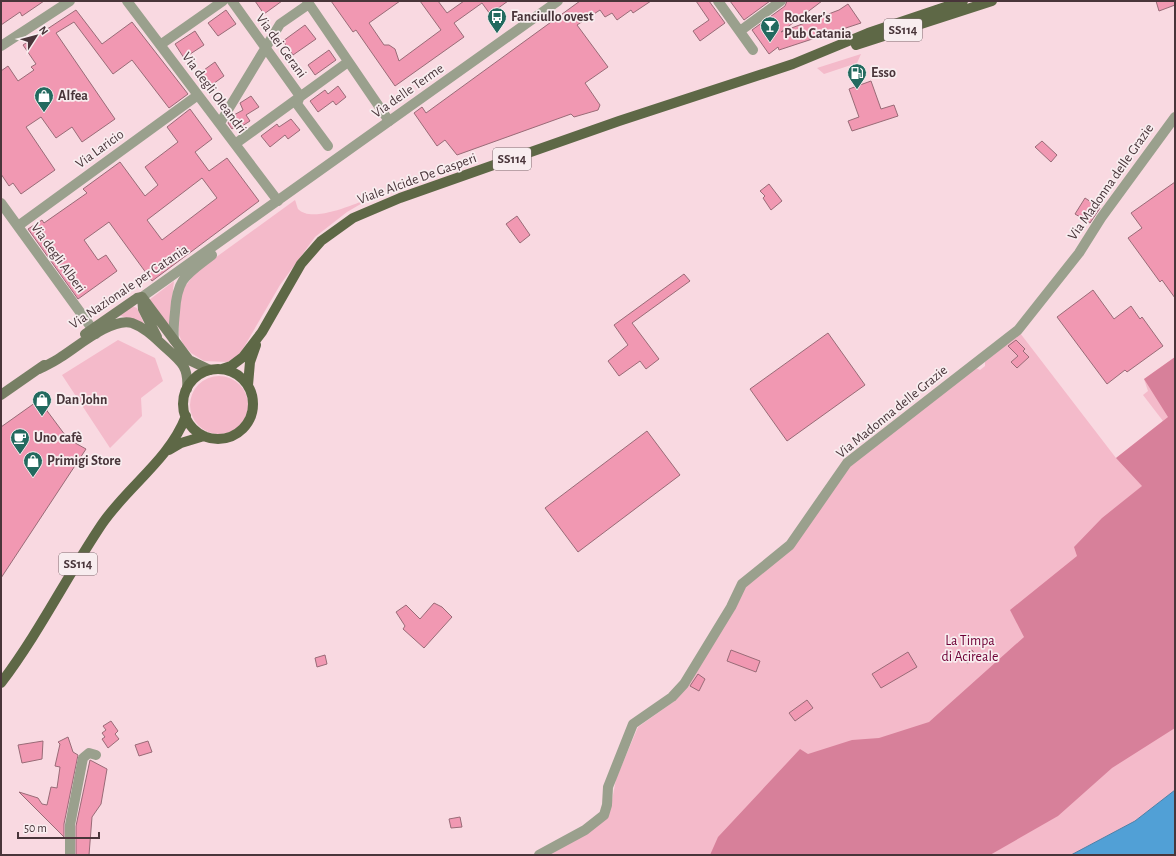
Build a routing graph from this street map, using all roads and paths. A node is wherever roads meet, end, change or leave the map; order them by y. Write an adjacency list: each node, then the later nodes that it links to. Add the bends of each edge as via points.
1 (70, 1): 13 (street)
2 (127, 1): 12 (street, Via degli Oleandri)
3 (223, 1): 12 (street)
4 (558, 1): 21 (street, Via delle Terme)
5 (718, 1): 11 (street)
6 (781, 1): 11 (street)
7 (964, 1): 16 (main road, Viale Alcide De Gasperi / SS114, via 868,33)
8 (992, 1): 16 (main road, Viale Alcide De Gasperi / SS114, via 876,39)
9 (237, 3): 14 (street, Via dei Gerani)
10 (308, 3): 14 (street, via 280,24); 17 (street)
11 (740, 31): 15 (street)
12 (160, 45): 18 (street, Via degli Oleandri)
13 (1, 46)
14 (266, 47): 19 (street, Via dei Gerani); 22 (street)
15 (753, 50)
16 (813, 56): 30 (main road, Viale Alcide De Gasperi / SS114, via 400,198 353,218 321,241 301,264)
17 (348, 62): 19 (street); 21 (street)
18 (198, 94): 22 (street, Via degli Oleandri); 27 (street, Via Laricio)
19 (300, 96): 23 (street); 24 (street, Via dei Gerani, via 298,104)
20 (1175, 117): 44 (street, Via Madonna delle Grazie, via 1101,218 1079,253 1018,330 847,463 790,545 742,584 731,607 684,684 672,697 633,724 608,787 604,815 585,830)
21 (389, 121): 26 (street, Via delle Terme)
22 (220, 123): 23 (street, Via degli Oleandri)
23 (235, 144): 26 (street, Via degli Oleandri)
24 (328, 146)
25 (1, 203): 27 (street, Via degli Alberi)
26 (276, 203): 28 (street, Via Nazionale per Catania); 31 (street, via 260,220 198,265 181,281 176,296)
27 (18, 226): 29 (street, Via degli Alberi)
28 (142, 297): 29 (main road, Via Nazionale per Catania, via 136,298); 31 (main road); 32 (main road, via 143,309)
29 (94, 331): 32 (main road, via 131,323 144,329); 37 (main road, Via Nazionale per Catania)
30 (262, 332): 33 (main road, via 243,357); 35 (main road, via 250,362)
31 (174, 340): 34 (main road, via 189,360)
32 (160, 342): 36 (main road, via 178,357 185,368 188,378)
33 (222, 369): 34 (main road); 35 (main road, via 241,377)
34 (210, 370): 36 (main road, via 192,380)
35 (248, 385): 39 (main road, via 254,404 248,423 233,436 219,439)
36 (186, 390): 38 (main road, via 183,403)
37 (1, 396)
38 (186, 416): 39 (main road, via 190,424); 40 (main road)
39 (204, 436): 40 (main road, via 181,443)
40 (166, 452): 41 (main road, SS114, via 132,487 103,523)
41 (1, 683)
42 (96, 755): 43 (street, via 89,753 83,758 70,825)
43 (70, 855)
44 (539, 855)

